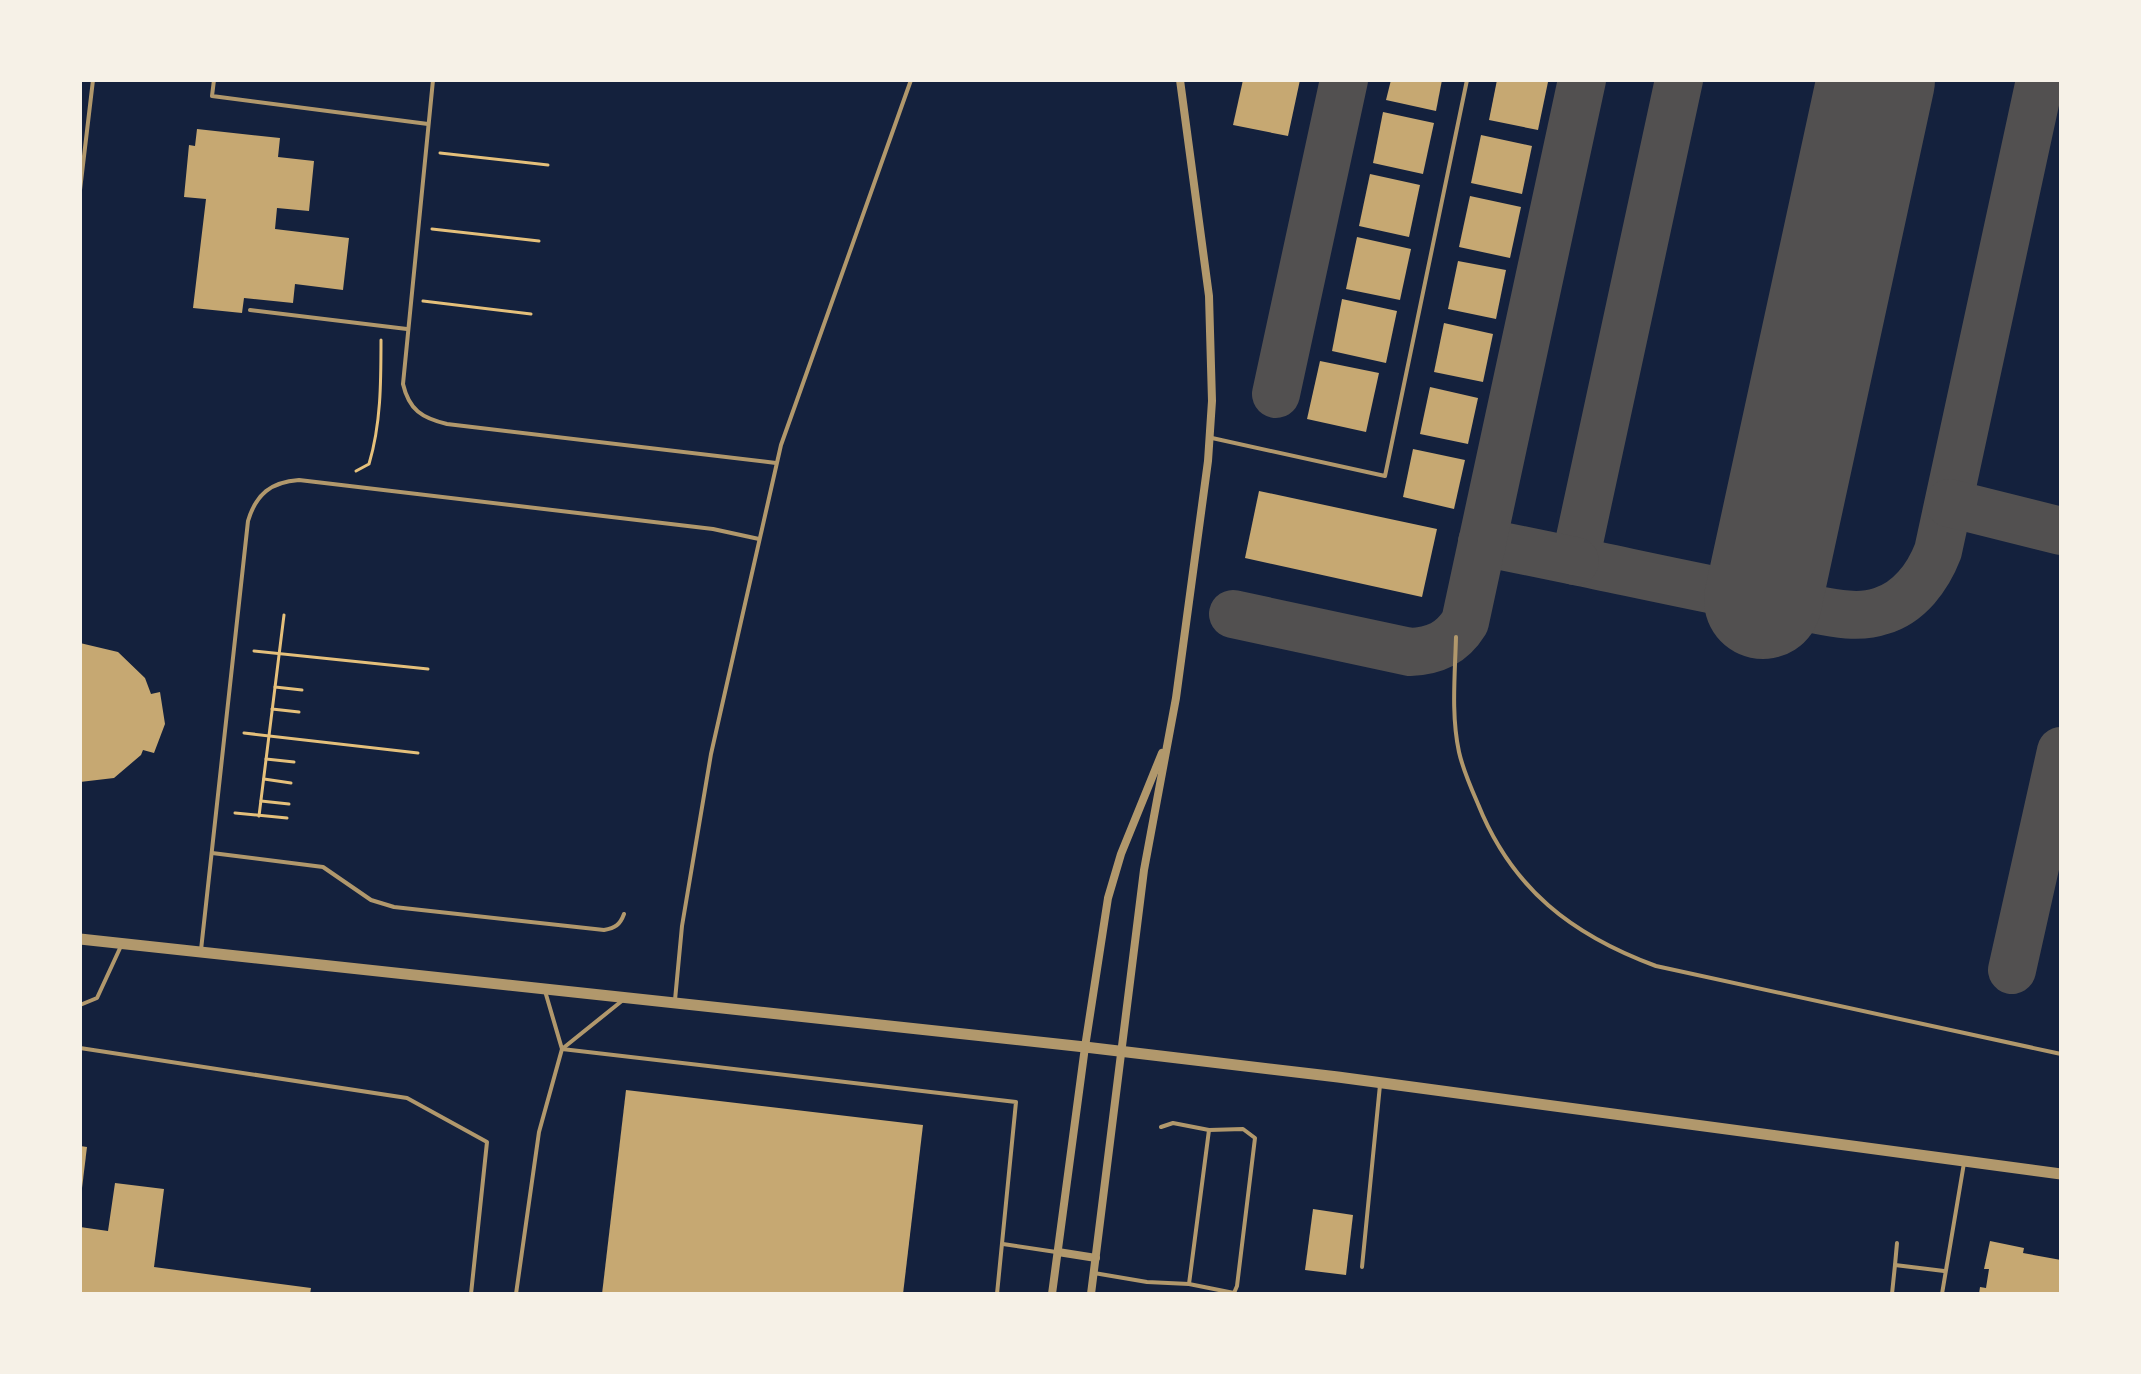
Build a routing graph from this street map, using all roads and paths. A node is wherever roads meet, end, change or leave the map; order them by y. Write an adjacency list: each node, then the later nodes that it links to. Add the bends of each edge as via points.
1 (93, 80): 10 (lane)
2 (214, 80): 7 (lane, via 212,96)
3 (433, 80): 7 (lane)
4 (911, 80): 19 (lane)
5 (1180, 80): 18 (street, via 1209,296)
6 (1467, 80): 18 (lane, via 1385,476)
7 (428, 124): 16 (lane)
8 (440, 153): 9 (path)
9 (548, 165)
10 (80, 190)
11 (432, 229): 12 (path)
12 (539, 241)
13 (423, 301): 15 (path)
14 (250, 310): 16 (lane)
15 (531, 314)
16 (407, 329): 19 (lane, via 406,398 427,419)
17 (381, 340): 20 (path, via 373,451 369,464)
18 (1209, 438): 33 (street)
19 (777, 463): 21 (lane)
20 (356, 471)
21 (759, 539): 44 (lane, via 713,529 299,480 266,489 248,521); 51 (lane, via 711,754)
22 (284, 615): 25 (path)
23 (1456, 637): 57 (lane, via 1459,752 1489,832 1516,875 1590,938 1656,966)
24 (254, 651): 25 (path)
25 (279, 653): 26 (path); 27 (path)
26 (428, 669)
27 (275, 687): 28 (path); 29 (path)
28 (302, 690)
29 (272, 709): 30 (path); 32 (path)
30 (299, 712)
31 (244, 733): 32 (path)
32 (269, 735): 34 (path); 35 (path)
33 (1169, 737): 53 (street, via 1114,877); 56 (street, via 1144,870)
34 (418, 753)
35 (266, 759): 36 (path); 37 (path)
36 (294, 762)
37 (264, 779): 38 (path); 39 (path)
38 (291, 783)
39 (261, 801): 40 (path); 42 (path)
40 (289, 804)
41 (235, 813): 42 (path)
42 (259, 816): 43 (path)
43 (287, 818)
44 (212, 853): 45 (lane, via 323,867 371,900 394,907 604,930 621,923); 48 (lane)
45 (624, 914)
46 (80, 939): 47 (street)
47 (122, 944): 48 (street); 52 (lane, via 97,998)
48 (201, 953): 49 (street)
49 (544, 988): 50 (street); 55 (lane)
50 (627, 997): 51 (street); 55 (lane)
51 (675, 1002): 53 (street)
52 (80, 1005)
53 (1085, 1047): 56 (street); 65 (street)
54 (80, 1048): 72 (lane, via 407,1098 487,1142)
55 (562, 1049): 64 (lane, via 1016,1102); 73 (lane, via 539,1132)
56 (1122, 1052): 58 (street); 66 (street)
57 (2061, 1054)
58 (1381, 1083): 61 (street); 68 (lane)
59 (1161, 1127): 60 (lane, via 1173,1123)
60 (1209, 1130): 71 (lane); 71 (lane, via 1243,1129 1255,1138 1237,1286 1234,1293)
61 (1964, 1161): 62 (street); 69 (lane)
62 (2061, 1174)
63 (1897, 1243): 67 (lane)
64 (1003, 1244): 65 (lane); 74 (lane)
65 (1058, 1252): 66 (street); 75 (street)
66 (1096, 1258): 70 (street)
67 (1895, 1265): 69 (lane); 77 (lane)
68 (1362, 1267)
69 (1944, 1271): 78 (lane)
70 (1094, 1273): 71 (lane); 76 (street)
71 (1189, 1284)
72 (471, 1294)
73 (516, 1294)
74 (997, 1294)
75 (1052, 1294)
76 (1091, 1294)
77 (1892, 1294)
78 (1942, 1294)

